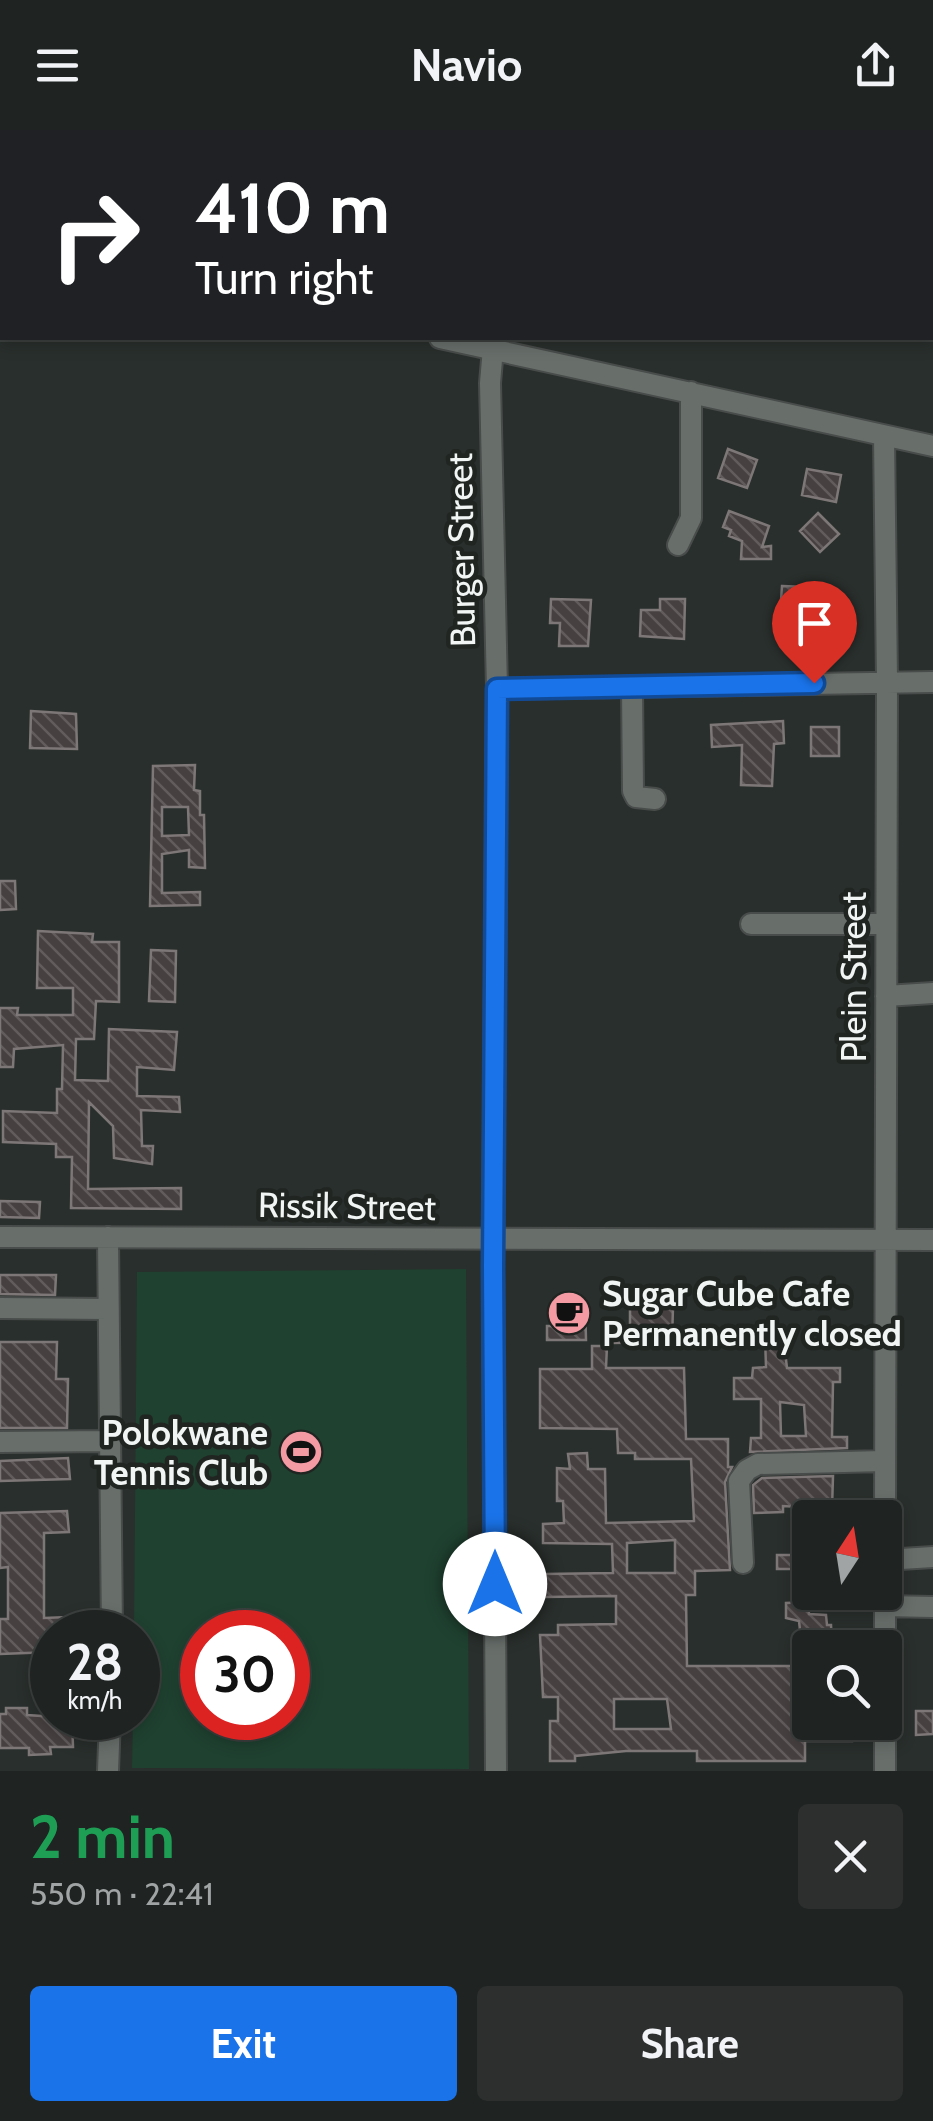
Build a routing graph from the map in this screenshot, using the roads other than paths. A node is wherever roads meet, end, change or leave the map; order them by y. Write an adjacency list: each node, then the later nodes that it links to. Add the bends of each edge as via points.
1 (451, 340): 2 (street)
2 (494, 348): 3 (street); 10 (street, Burger Street)
3 (690, 392): 4 (street); 6 (street, via 691,518)
4 (884, 436): 5 (street); 8 (street, Plein Street)
5 (933, 446)
6 (678, 546)
7 (932, 677): 8 (street)
8 (887, 682): 9 (street); 13 (street, Plein Street)
9 (632, 686): 10 (street); 11 (street, via 633,791)
10 (497, 689): 18 (street, Burger Street)
11 (654, 799)
12 (752, 924): 13 (street)
13 (886, 924): 15 (street, Plein Street)
14 (933, 993): 15 (street)
15 (886, 996): 19 (street, Plein Street)
16 (108, 1236): 17 (street, Rissik Street); 18 (street, Rissik Street); 22 (street)
17 (0, 1237)
18 (494, 1240): 19 (street, Rissik Street); 36 (street, Burger Street)
19 (885, 1240): 20 (street, Rissik Street); 25 (street, Plein Street)
20 (933, 1240)
21 (0, 1308): 22 (street)
22 (108, 1309): 23 (street)
23 (108, 1440): 24 (street); 32 (street)
24 (0, 1442)
25 (884, 1460): 26 (street, Plein Street); 29 (street, via 758,1464 746,1470 740,1481)
26 (884, 1500)
27 (933, 1557): 28 (street)
28 (902, 1559)
29 (743, 1563)
30 (902, 1602): 31 (street)
31 (933, 1607)
32 (112, 1610)
33 (109, 1740): 35 (street)
34 (885, 1740): 37 (street)
35 (108, 1771)
36 (496, 1771)
37 (885, 1771)

